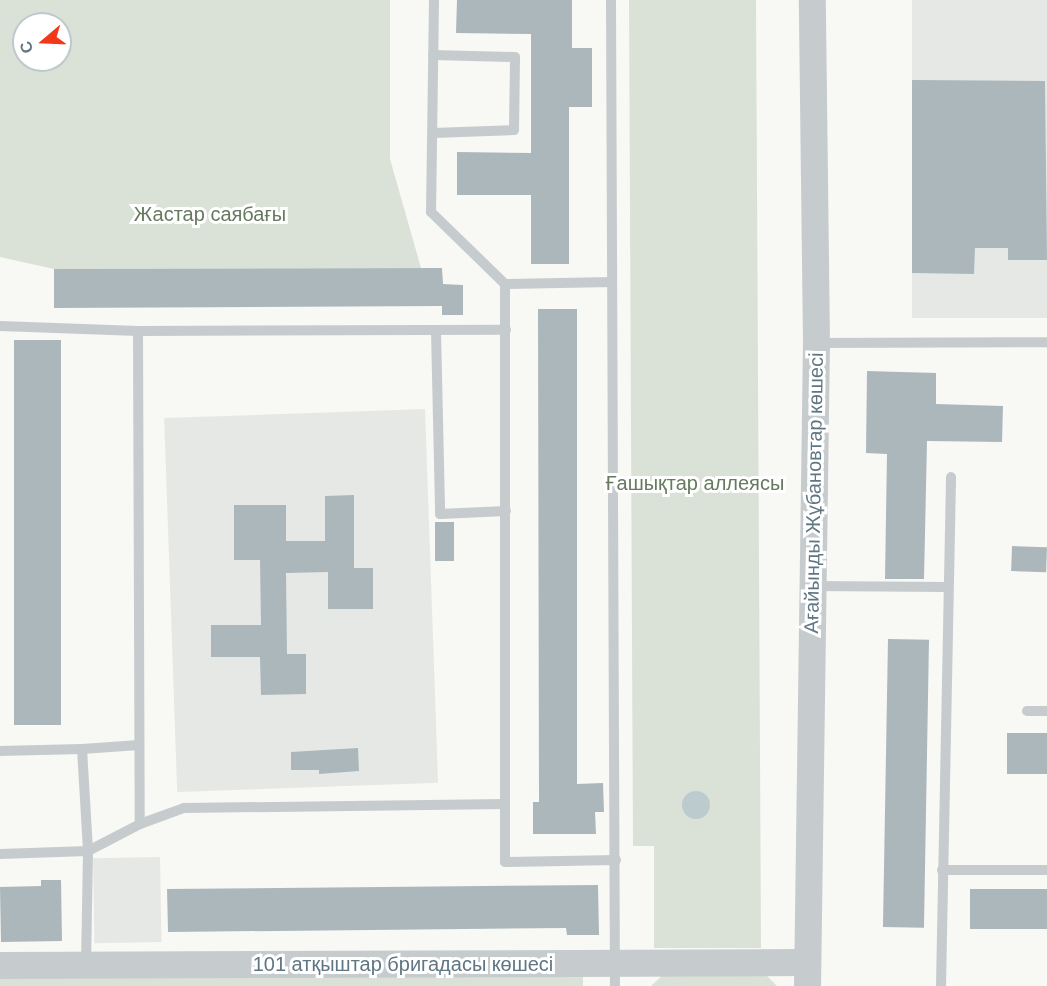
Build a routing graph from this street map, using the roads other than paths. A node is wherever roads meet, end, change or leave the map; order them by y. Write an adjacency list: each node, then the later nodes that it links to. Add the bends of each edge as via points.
1 (434, 0): 4 (lane)
2 (611, 0): 6 (lane)
3 (812, 0): 13 (street, Ағайынды Жұбановтар көшесі)
4 (434, 55): 5 (lane); 5 (lane, via 515,57 514,130)
5 (433, 133): 7 (lane, via 431,212)
6 (612, 282): 7 (lane); 27 (lane)
7 (505, 284): 9 (lane)
8 (0, 326): 10 (lane)
9 (506, 330): 11 (lane); 15 (lane)
10 (138, 331): 11 (lane); 20 (lane)
11 (436, 331): 15 (lane, via 440,514)
12 (1047, 342): 13 (lane)
13 (816, 343): 16 (street, Ағайынды Жұбановтар көшесі)
14 (951, 477): 17 (lane)
15 (506, 511): 23 (lane)
16 (812, 586): 17 (lane); 32 (street, Ағайынды Жұбановтар көшесі)
17 (947, 587): 28 (lane)
18 (1027, 711): 19 (lane)
19 (1047, 711)
20 (140, 745): 21 (lane); 24 (lane)
21 (82, 749): 22 (lane); 25 (lane)
22 (0, 751)
23 (505, 804): 24 (lane, via 184,808); 27 (lane, via 505,862)
24 (140, 824): 25 (lane)
25 (88, 851): 26 (lane); 31 (lane)
26 (0, 854)
27 (616, 860): 33 (lane)
28 (942, 870): 29 (lane); 34 (lane)
29 (1047, 870)
30 (0, 965): 31 (street, 101 атқыштар бригадасы көшесі)
31 (86, 965): 33 (street, 101 атқыштар бригадасы көшесі)
32 (807, 974): 33 (street, 101 атқыштар бригадасы көшесі)
33 (615, 975)
34 (941, 986)

